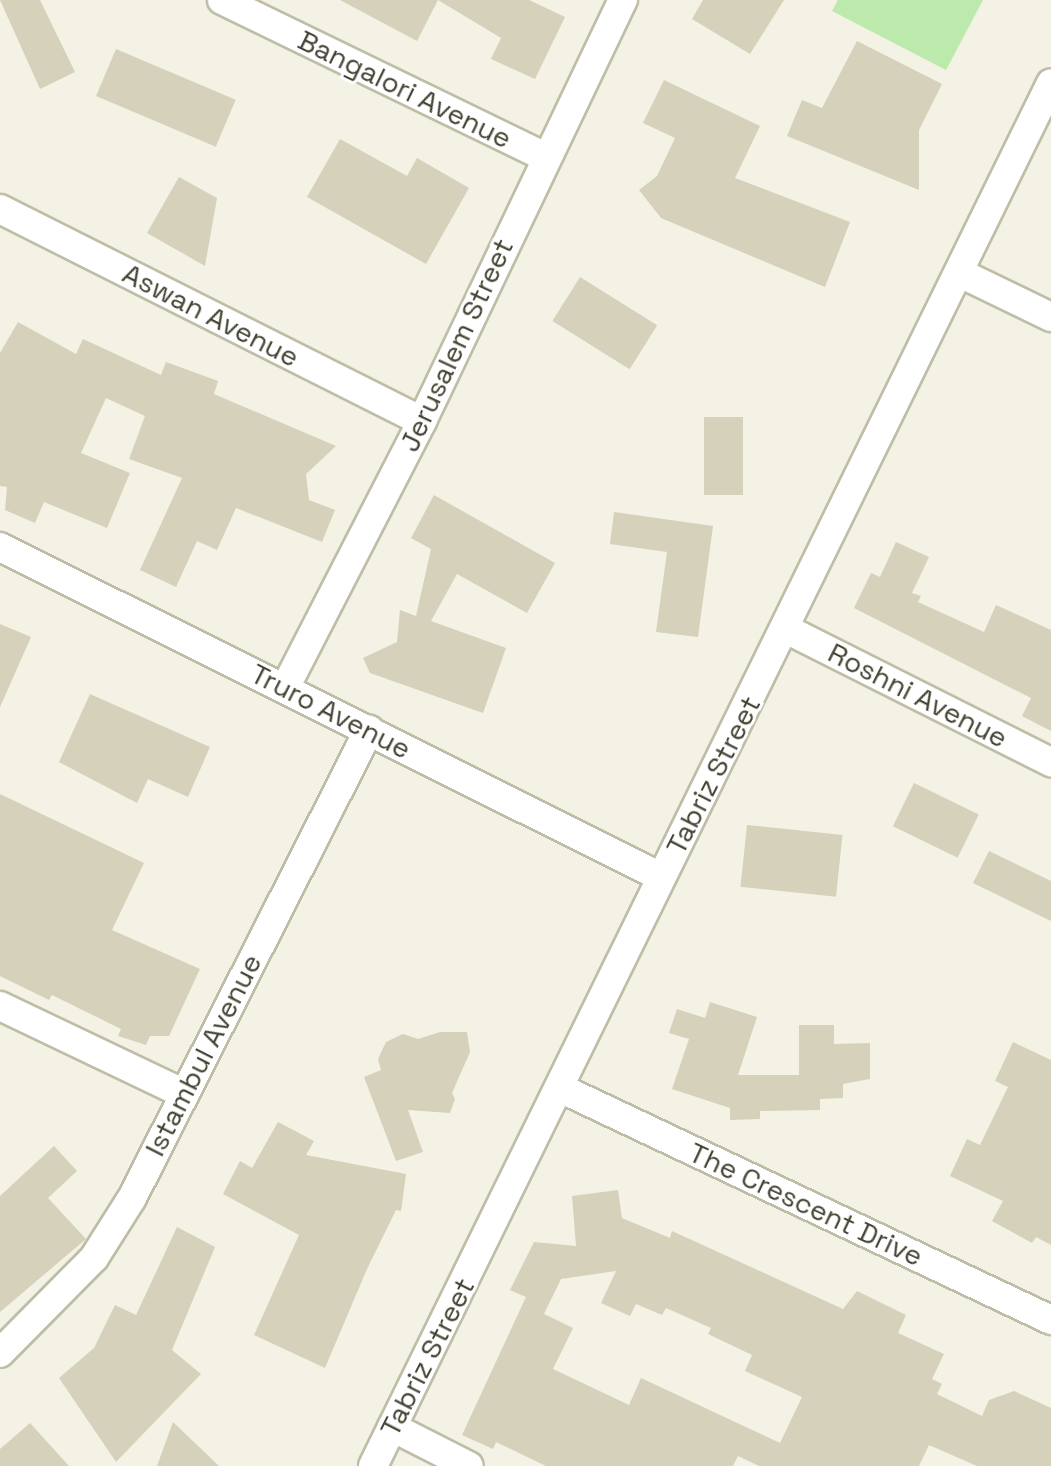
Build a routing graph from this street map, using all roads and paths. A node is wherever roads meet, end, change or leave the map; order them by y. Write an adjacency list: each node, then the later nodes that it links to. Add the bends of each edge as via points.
1 (222, 0): 4 (street, Bangalori Avenue)
2 (623, 0): 4 (street, Jerusalem Street)
3 (1051, 83): 6 (street, Tabriz Street)
4 (546, 157): 8 (street, Jerusalem Street)
5 (0, 209): 8 (street, Aswan Avenue)
6 (960, 273): 7 (street); 10 (street, Tabriz Street)
7 (1051, 317)
8 (422, 421): 11 (street, Jerusalem Street)
9 (0, 547): 11 (street, Truro Avenue)
10 (786, 629): 13 (street, Roshni Avenue); 14 (street, Tabriz Street)
11 (285, 688): 12 (street, Truro Avenue)
12 (369, 730): 14 (street, Truro Avenue); 17 (street, Istambul Avenue)
13 (1051, 762)
14 (661, 877): 16 (street, Tabriz Street)
15 (0, 1006): 17 (street)
16 (562, 1089): 18 (street, The Crescent Drive); 20 (street, Tabriz Street)
17 (182, 1093): 19 (street, Istambul Avenue, via 132,1198 94,1258)
18 (1051, 1320)
19 (0, 1353)
20 (392, 1427): 21 (street, Tabriz Street); 22 (street)
21 (373, 1466)
22 (469, 1466)

